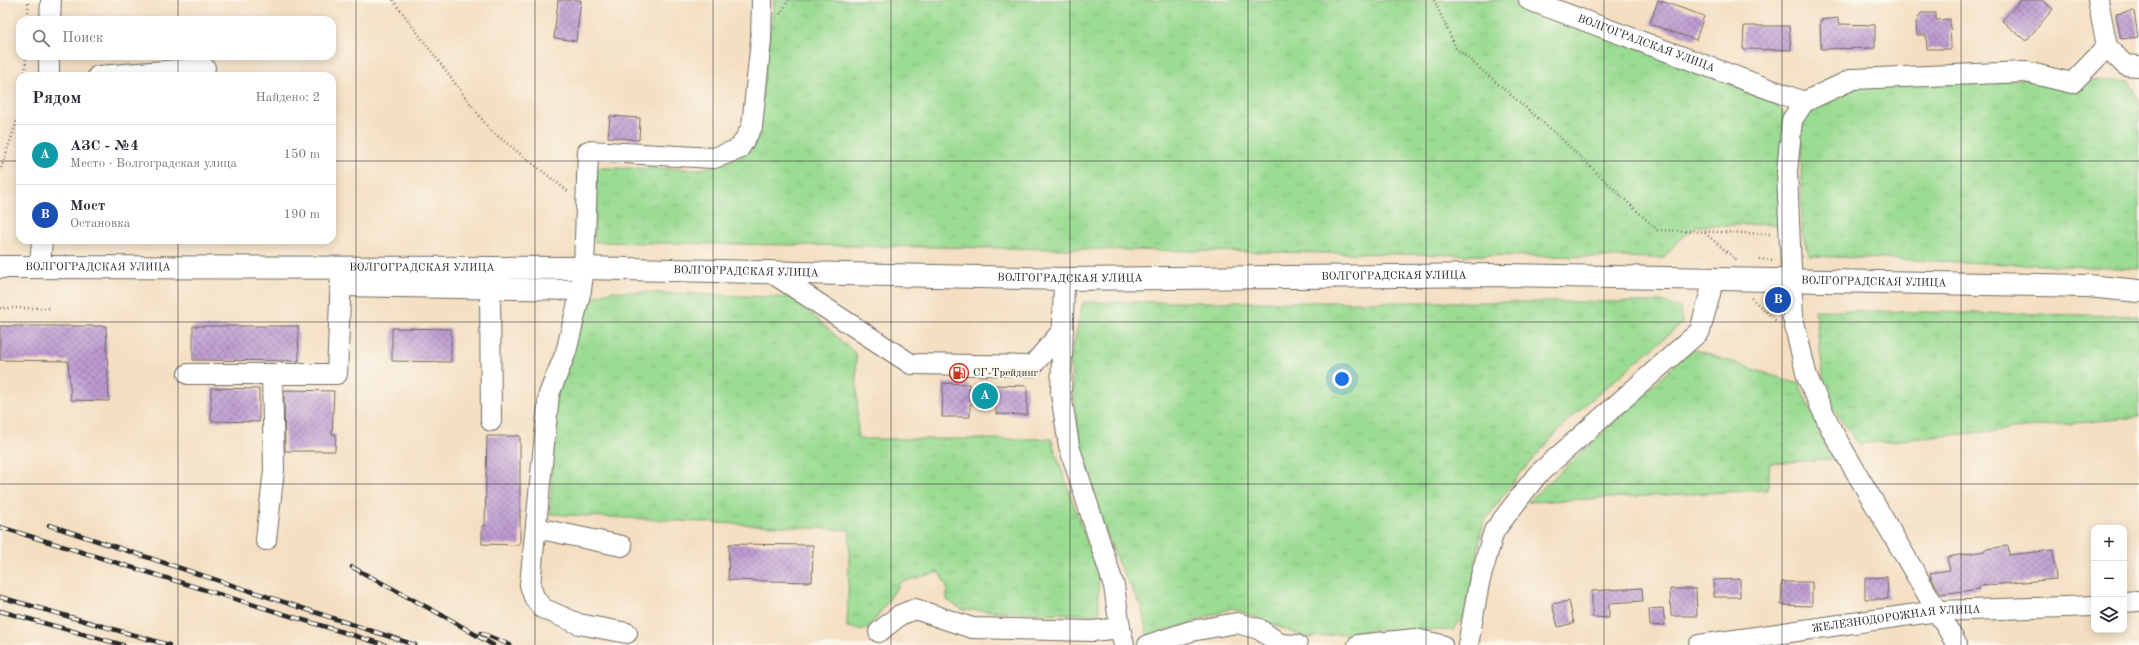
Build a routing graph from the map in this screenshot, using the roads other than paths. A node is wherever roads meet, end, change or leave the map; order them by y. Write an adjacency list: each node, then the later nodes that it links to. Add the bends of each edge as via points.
1 (51, 0): 5 (street)
2 (762, 0): 16 (street, via 761,40 752,127 739,149 714,158 588,151)
3 (1530, 0): 12 (street, ВОЛГОГРАДСКАЯ УЛИЦА)
4 (2098, 0): 6 (street)
5 (50, 16)
6 (2107, 47): 8 (street, via 2125,65); 12 (street, via 2072,83 2026,72 1852,80)
7 (49, 60): 10 (street)
8 (2139, 66)
9 (205, 68): 11 (street)
10 (48, 72)
11 (152, 72)
12 (1804, 102): 17 (street, via 1792,120 1787,172)
13 (42, 244): 15 (street)
14 (0, 267): 15 (main road, ВОЛГОГРАДСКАЯ УЛИЦА)
15 (40, 267): 19 (main road, ВОЛГОГРАДСКАЯ УЛИЦА)
16 (584, 268): 18 (main road, ВОЛГОГРАДСКАЯ УЛИЦА); 19 (main road, ВОЛГОГРАДСКАЯ УЛИЦА); 23 (street)
17 (1791, 270): 21 (main road, ВОЛГОГРАДСКАЯ УЛИЦА, via 1752,280); 24 (main road, ВОЛГОГРАДСКАЯ УЛИЦА); 35 (street, via 1793,318 1807,377 1832,431)
18 (769, 271): 20 (main road, ВОЛГОГРАДСКАЯ УЛИЦА); 25 (street, via 911,364 1032,366)
19 (341, 277): 22 (street); 27 (street, via 337,374)
20 (1064, 279): 21 (main road, ВОЛГОГРАДСКАЯ УЛИЦА, via 1505,274); 25 (street)
21 (1714, 279): 43 (street, via 1700,331 1537,474 1494,531 1479,584)
22 (490, 289): 23 (street); 28 (street)
23 (581, 290): 29 (street, via 566,352 549,394)
24 (2139, 291)
25 (1063, 330): 38 (street, via 1061,394 1068,446 1114,586)
26 (188, 374): 27 (street)
27 (272, 374): 30 (street, via 274,470)
28 (491, 421)
29 (536, 528): 31 (street); 37 (street, via 530,585 542,608 579,624)
30 (266, 540)
31 (622, 546)
32 (2139, 601): 33 (street)
33 (2127, 602)
34 (2091, 606): 35 (street, ЖЕЛЕЗНОДОРОЖНАЯ УЛИЦА)
35 (1938, 611): 44 (street, ЖЕЛЕЗНОДОРОЖНАЯ УЛИЦА); 45 (street)
36 (879, 632): 38 (street, via 900,614 915,609 972,628 1093,631)
37 (627, 633)
38 (1122, 636)
39 (1148, 645): 40 (street, via 1191,631 1237,623 1259,629 1280,644)
40 (1297, 645)
41 (1358, 645): 42 (street, via 1414,638)
42 (1442, 645)
43 (1468, 645)
44 (1699, 645)
45 (1957, 645)

